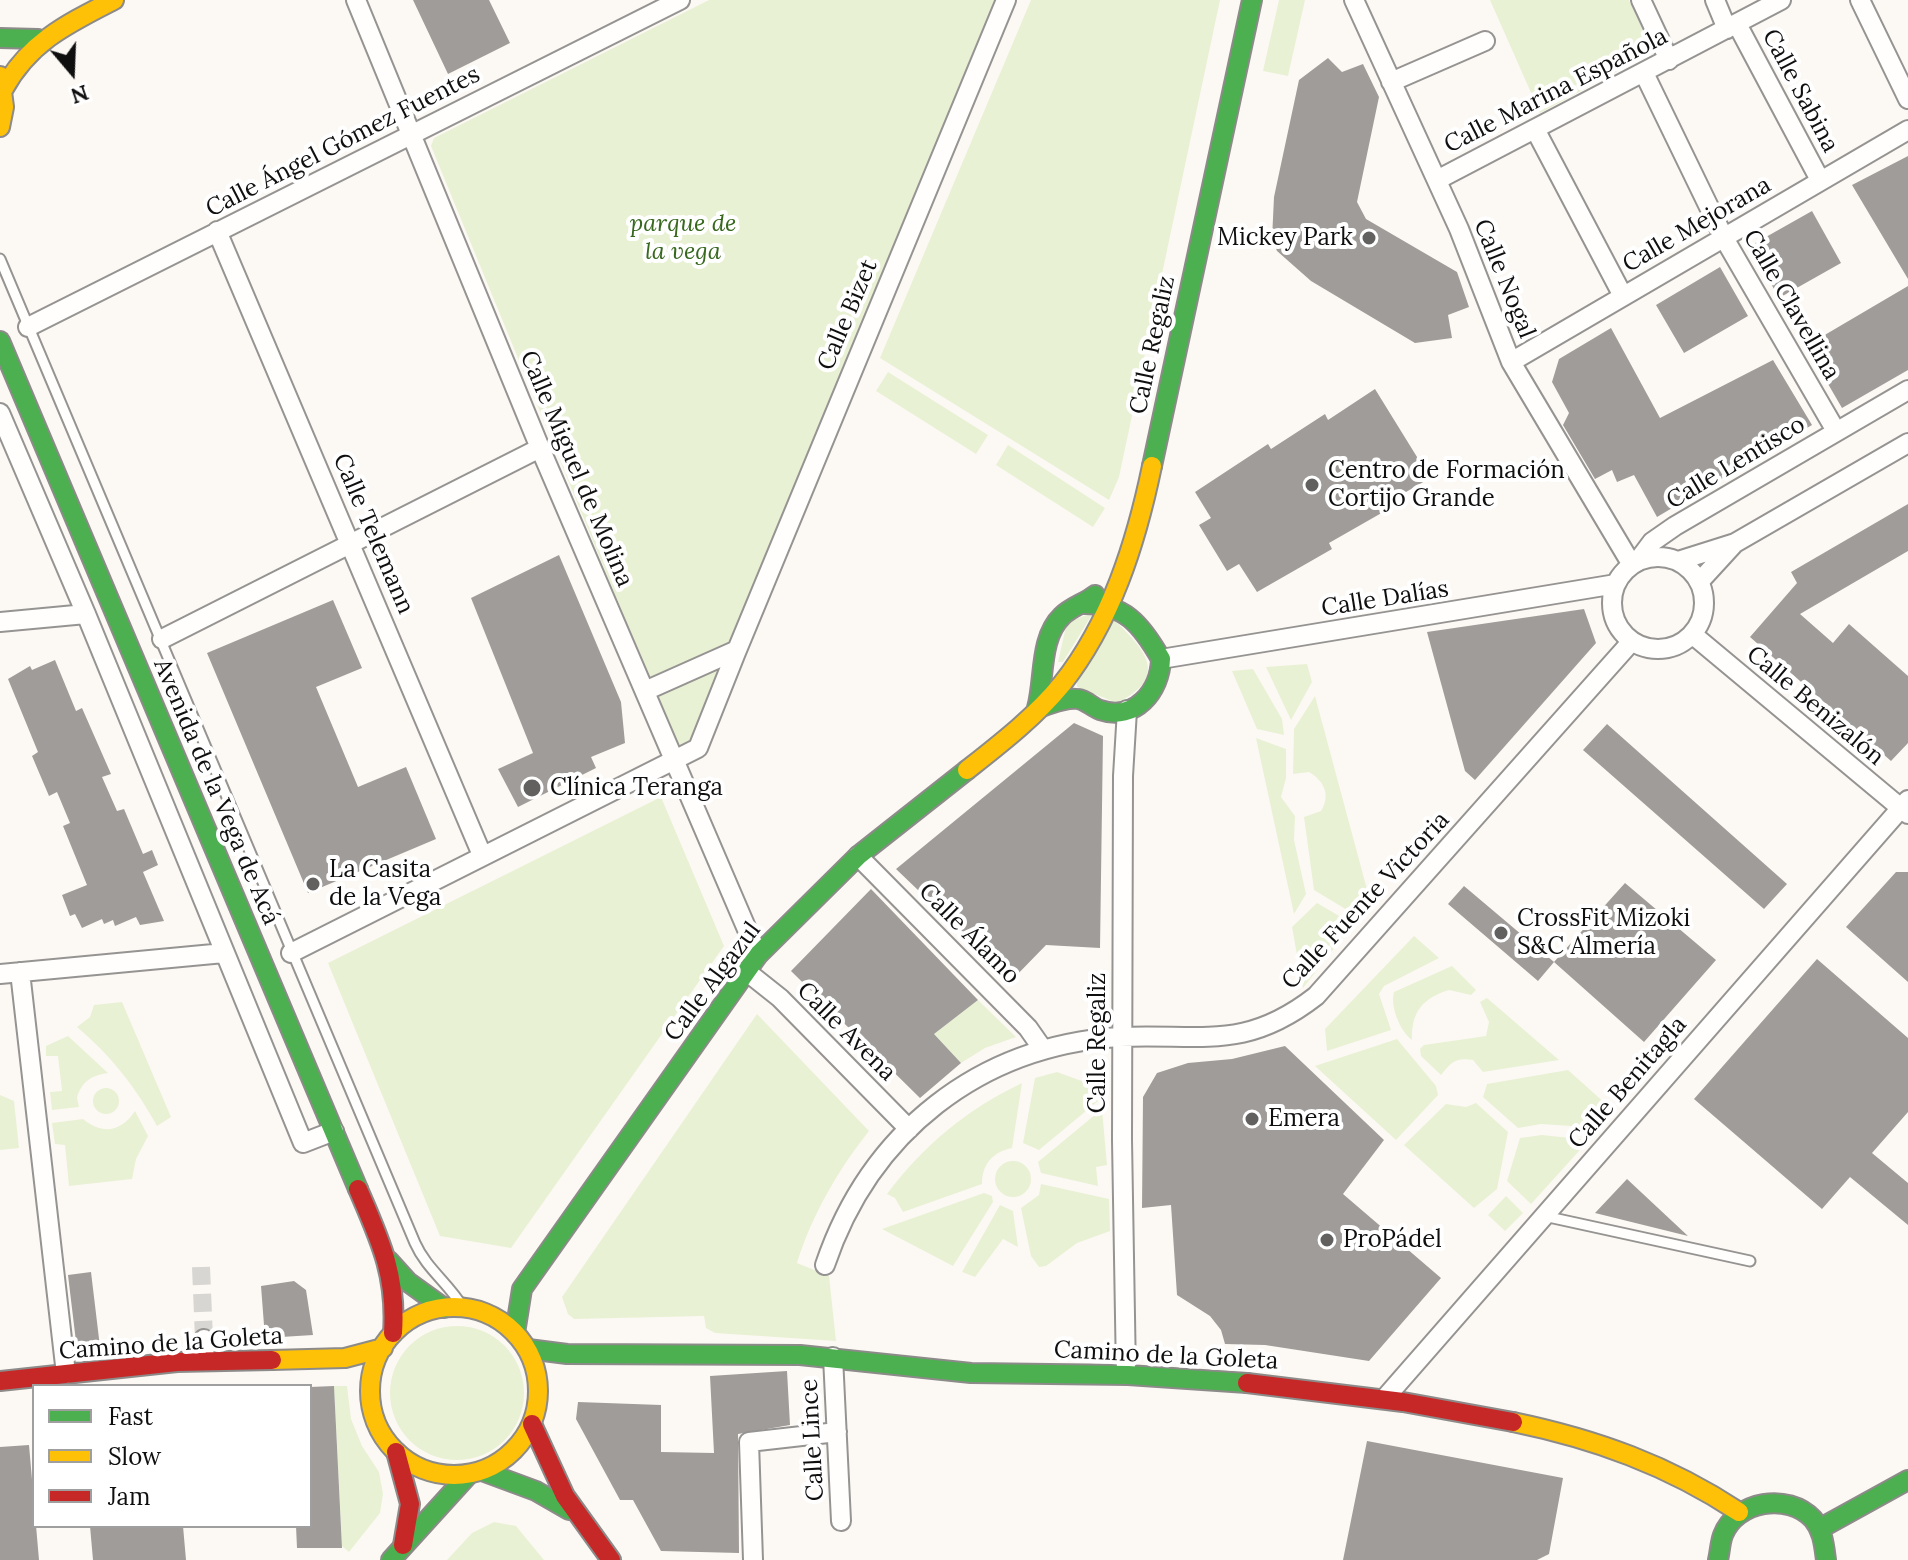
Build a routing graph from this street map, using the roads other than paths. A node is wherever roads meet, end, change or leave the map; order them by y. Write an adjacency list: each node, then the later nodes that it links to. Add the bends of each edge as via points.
1 (114, 0): 13 (main road)
2 (356, 0): 23 (street, Calle Miguel de Molina)
3 (680, 0): 23 (street, Calle Ángel Gómez Fuentes)
4 (1006, 0): 53 (street, Calle Bizet)
5 (1252, 0): 42 (main road, Calle Regaliz, via 1147,491)
6 (1354, 0): 17 (street, Calle Nogal)
7 (1641, 0): 15 (street)
8 (1715, 0): 11 (street, Calle Sabina)
9 (1781, 0): 11 (street, Calle Marina Española)
10 (1860, 0): 19 (street)
11 (1732, 26): 15 (street, Calle Marina Española); 25 (street, Calle Sabina)
12 (0, 38): 13 (main road)
13 (38, 39): 18 (main road)
14 (1485, 41): 17 (street)
15 (1669, 60): 16 (street, Calle Marina Española)
16 (1644, 73): 22 (street, Calle Marina Española); 27 (street, Calle Clavellina)
17 (1391, 82): 24 (street, Calle Nogal)
18 (1, 83): 20 (main road)
19 (1908, 99)
20 (0, 127)
21 (1908, 130): 25 (street, Calle Mejorana)
22 (1536, 131): 24 (street, Calle Marina Española); 29 (street)
23 (412, 135): 26 (street, Calle Ángel Gómez Fuentes); 37 (street, Calle Miguel de Molina)
24 (1437, 180): 32 (street, Calle Nogal)
25 (1820, 180): 27 (street, Calle Mejorana)
26 (217, 231): 30 (street, Calle Ángel Gómez Fuentes); 39 (street, Calle Telemann)
27 (1724, 238): 29 (street, Calle Mejorana); 35 (street, Calle Clavellina)
28 (0, 259): 30 (lane)
29 (1623, 296): 32 (street, Calle Mejorana)
30 (28, 327): 51 (lane)
31 (0, 341): 74 (main road, Avenida de la Vega de Acá)
32 (1511, 362): 41 (street, Calle Nogal)
33 (1908, 390): 35 (street, Calle Lentisco)
34 (0, 413): 47 (street)
35 (1836, 431): 41 (street, Calle Lentisco, via 1675,526)
36 (1908, 443): 38 (street)
37 (540, 448): 39 (street); 57 (street, Calle Miguel de Molina)
38 (1735, 543): 40 (street); 43 (street)
39 (352, 545): 51 (street); 63 (street, Calle Telemann)
40 (1678, 561): 41 (street, via 1657,557); 43 (street)
41 (1635, 563): 44 (street)
42 (1122, 578): 45 (main road); 46 (main road, Calle Regaliz); 48 (main road)
43 (1700, 581): 50 (street, via 1705,602)
44 (1616, 584): 52 (street, via 1614,614); 54 (street, Calle Dalías)
45 (1082, 604): 46 (main road); 55 (main road, via 1053,629)
46 (1110, 604): 48 (main road); 56 (main road, Calle Regaliz)
47 (86, 614): 49 (street); 65 (street)
48 (1127, 618): 54 (main road)
49 (0, 622)
50 (1692, 634): 52 (street, via 1663,648); 62 (street, Calle Benizalón)
51 (162, 639): 66 (lane)
52 (1632, 641): 71 (street, Calle Fuente Victoria, via 1316,996 1293,1014 1221,1038)
53 (737, 650): 57 (street); 61 (street, Calle Bizet, via 698,748)
54 (1161, 659): 60 (main road, via 1157,686 1146,700)
55 (1046, 666): 56 (main road); 59 (main road)
56 (1061, 685): 58 (main road); 59 (main road, Calle Algazul)
57 (645, 691): 61 (street, Calle Miguel de Molina)
58 (1085, 701): 59 (main road); 60 (main road, via 1100,710)
59 (1037, 708): 64 (main road, Calle Algazul, via 1012,734)
60 (1127, 710): 71 (street, Calle Regaliz)
61 (675, 758): 63 (street, Calle Bizet); 67 (street, Calle Miguel de Molina)
62 (1906, 807): 75 (street, Calle Benitagla)
63 (482, 855): 66 (street, Calle Bizet)
64 (858, 856): 67 (main road, Calle Algazul); 72 (street, Calle Álamo)
65 (224, 953): 69 (street); 74 (street, via 303,1143)
66 (291, 953): 80 (lane, via 418,1252 448,1284)
67 (758, 955): 68 (main road, Calle Algazul)
68 (746, 971): 73 (street, Calle Avena, via 780,998); 79 (main road, Calle Algazul)
69 (20, 972): 70 (street); 89 (street)
70 (0, 974)
71 (1122, 1037): 72 (street, Calle Fuente Victoria); 90 (street, Calle Regaliz)
72 (1042, 1048): 73 (street, Calle Fuente Victoria, via 967,1082)
73 (909, 1129): 78 (street, Calle Fuente Victoria, via 857,1193)
74 (334, 1131): 76 (main road, Avenida de la Vega de Acá)
75 (1544, 1216): 77 (lane); 93 (street, Calle Benitagla)
76 (389, 1261): 80 (main road, Avenida de la Vega de Acá, via 419,1292); 84 (main road, Avenida de la Vega de Acá, via 395,1303)
77 (1750, 1261)
78 (825, 1265)
79 (522, 1289): 81 (main road, Calle Algazul); 82 (main road, Calle Algazul)
80 (453, 1307): 81 (main road); 84 (main road, via 418,1316)
81 (486, 1311): 82 (main road)
82 (515, 1333): 87 (main road)
83 (204, 1339): 88 (street)
84 (388, 1341): 86 (main road, Camino de la Goleta); 91 (main road)
85 (833, 1357): 87 (main road, Camino de la Goleta); 90 (main road, Camino de la Goleta, via 970,1373); 95 (street, Calle Lince)
86 (345, 1358): 88 (main road, Camino de la Goleta); 91 (main road)
87 (532, 1358): 94 (main road, via 538,1401)
88 (205, 1361): 89 (main road, Camino de la Goleta)
89 (66, 1374): 92 (main road, Camino de la Goleta)
90 (1126, 1375): 93 (main road, Camino de la Goleta, via 1273,1384)
91 (371, 1380): 96 (main road, via 373,1414)
92 (0, 1381)
93 (1385, 1398): 100 (main road, Camino de la Goleta, via 1609,1445 1650,1459)
94 (532, 1424): 97 (main road, via 507,1458); 99 (main road)
95 (837, 1432): 101 (street, Calle Lince); 106 (street, via 749,1442)
96 (396, 1452): 97 (main road, via 442,1474); 103 (main road, via 409,1489)
97 (475, 1472): 99 (main road, via 522,1485); 103 (main road)
98 (1908, 1480): 102 (main road)
99 (572, 1511): 105 (main road)
100 (1739, 1512): 102 (main road, via 1776,1501 1801,1510); 107 (main road, via 1723,1533)
101 (841, 1521)
102 (1819, 1529): 108 (main road)
103 (403, 1545): 104 (main road)
104 (391, 1560)
105 (611, 1560)
106 (753, 1560)
107 (1718, 1560)
108 (1826, 1560)

